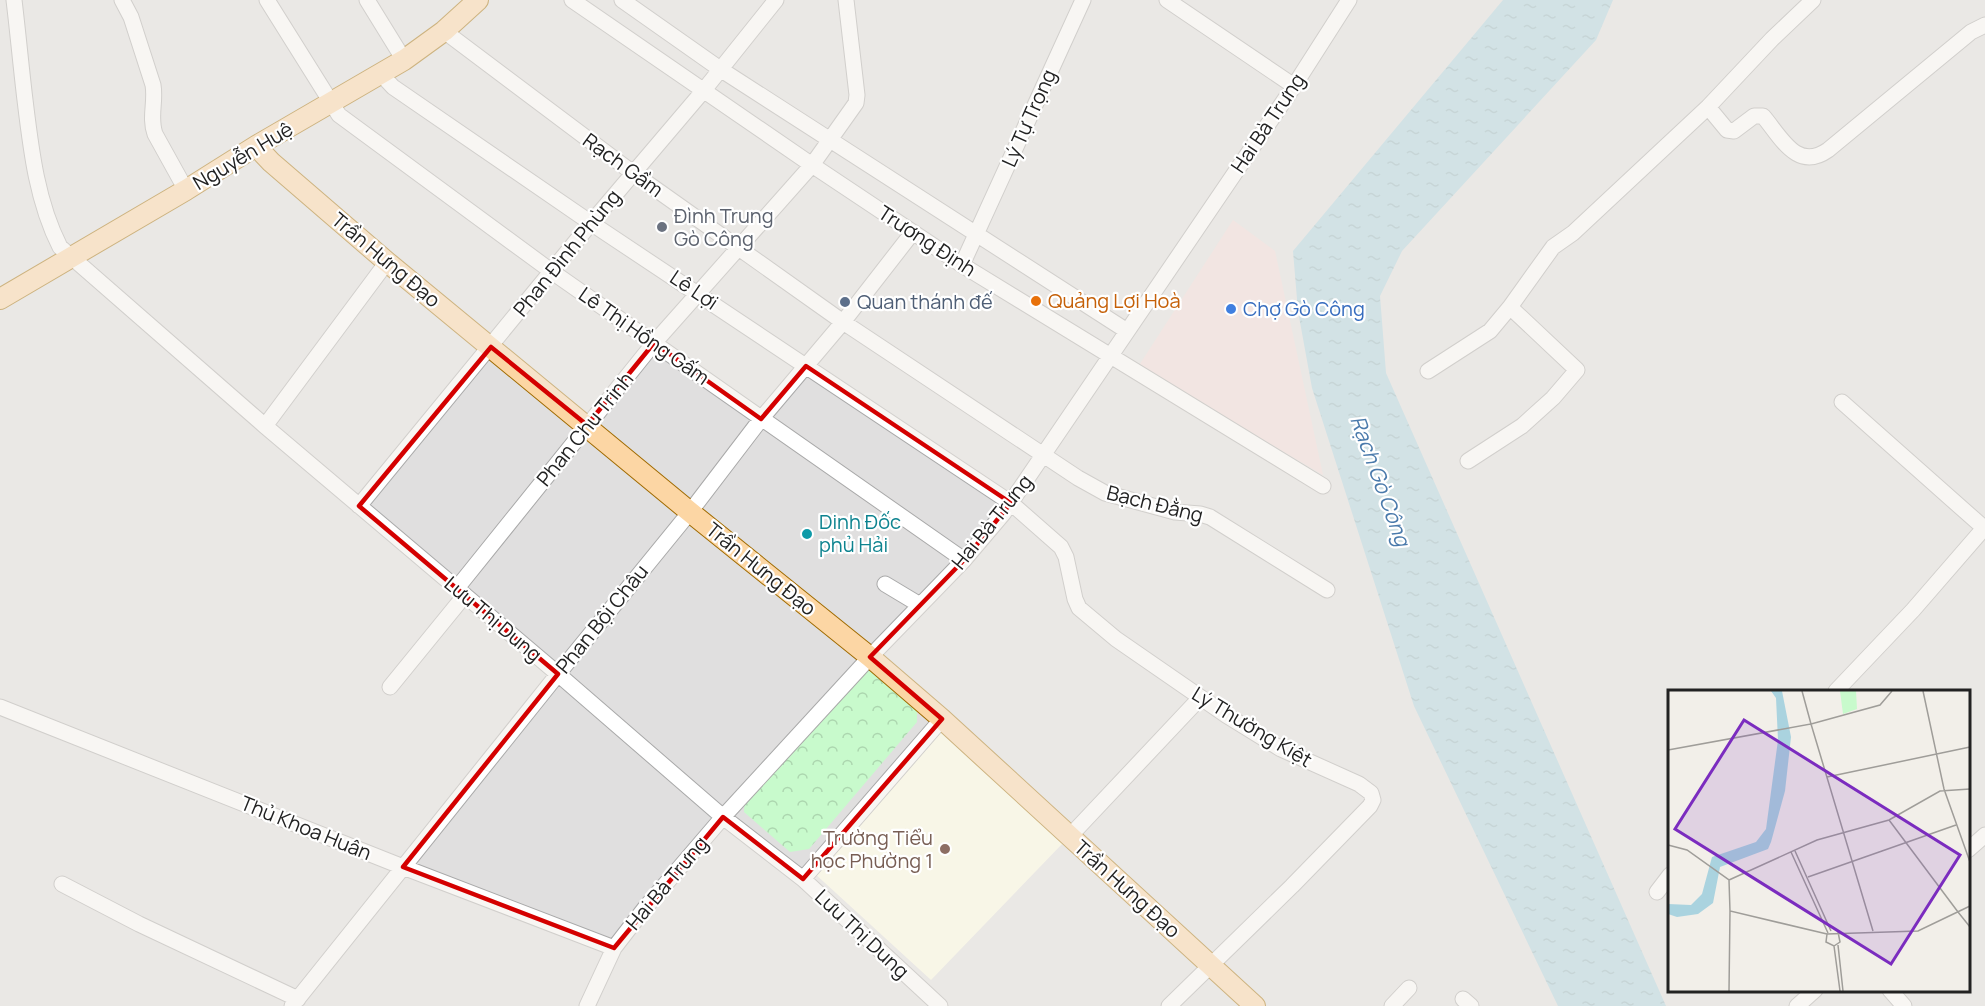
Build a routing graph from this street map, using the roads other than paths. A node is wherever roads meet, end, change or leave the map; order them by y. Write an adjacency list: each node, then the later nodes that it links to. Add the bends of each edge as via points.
1 (14, 0): 32 (street, Lưu Thị Dung, via 39,191 53,233)
2 (122, 0): 27 (street, via 153,85 152,126)
3 (267, 0): 21 (street, Lê Thị Hồng Gấm)
4 (367, 0): 16 (street)
5 (478, 0): 15 (main road, Nguyễn Huệ)
6 (572, 0): 20 (street, Trương Định)
7 (622, 0): 17 (street, Trương Định)
8 (776, 0): 17 (street, Phan Đình Phùng)
9 (846, 0): 23 (street, Phan Chu Trinh, via 857,95 856,103)
10 (1083, 0): 30 (street, Lý Tự Trọng)
11 (1167, 0): 19 (street)
12 (1350, 0): 19 (street, Hai Bà Trưng)
13 (1813, 0): 22 (street)
14 (1985, 25): 22 (street, via 1971,32 1816,157 1805,158 1793,152 1763,116 1754,116 1731,132)
15 (444, 32): 16 (main road, Nguyễn Huệ); 26 (street, Rạch Gầm)
16 (404, 60): 18 (main road, Nguyễn Huệ)
17 (720, 69): 20 (street, Phan Đình Phùng); 23 (street, Trương Định)
18 (380, 73): 21 (main road, Nguyễn Huệ); 28 (street, Lê Lợi, via 393,87)
19 (1294, 86): 40 (street, Hai Bà Trưng)
20 (704, 90): 25 (street, Trương Định); 26 (street, Phan Đình Phùng)
21 (332, 103): 24 (main road, Nguyễn Huệ); 35 (street, Lê Thị Hồng Gấm, via 339,115)
22 (1708, 106): 38 (street, via 1573,233 1553,247)
23 (831, 140): 25 (street, Phan Chu Trinh); 30 (street, Trương Định)
24 (256, 146): 27 (main road, Nguyễn Huệ); 33 (main road, Trần Hưng Đạo)
25 (812, 165): 29 (street, Trương Định); 31 (street, Phan Chu Trinh)
26 (633, 173): 28 (street, Phan Đình Phùng); 31 (street, Rạch Gầm)
27 (186, 190): 32 (main road, Nguyễn Huệ)
28 (591, 223): 35 (street, Phan Đình Phùng); 36 (street, Lê Lợi)
29 (913, 232): 34 (street, Trương Định); 39 (street, Phan Bội Châu)
30 (976, 235): 34 (street, Lý Tự Trọng); 40 (street, Trương Định)
31 (738, 247): 36 (street, Phan Chu Trinh); 39 (street, Rạch Gầm)
32 (71, 257): 37 (main road, Nguyễn Huệ); 49 (street, Lưu Thị Dung)
33 (387, 262): 42 (main road, Trần Hưng Đạo); 49 (street)
34 (962, 265): 43 (street, Trương Định)
35 (551, 271): 41 (street, Lê Thị Hồng Gấm); 42 (street, Phan Đình Phùng)
36 (699, 293): 41 (street, Phan Chu Trinh); 44 (street, Lê Lợi)
37 (0, 299)
38 (1510, 307): 45 (street, via 1490,331); 51 (street, via 1577,370 1522,426)
39 (843, 321): 44 (street, Phan Bội Châu); 50 (street, Rạch Gầm)
40 (1127, 331): 43 (street, Hai Bà Trưng)
41 (654, 343): 47 (street, Lê Thị Hồng Gấm); 48 (street, Phan Chu Trinh)
42 (491, 347): 48 (main road, Trần Hưng Đạo); 54 (street, Phan Đình Phùng)
43 (1111, 357): 50 (street, Hai Bà Trưng); 52 (street, Trương Định)
44 (806, 366): 47 (street, Phan Bội Châu); 53 (street, Lê Lợi)
45 (1428, 371)
46 (1842, 402): 56 (street)
47 (762, 419): 55 (street, Phan Bội Châu); 57 (street, Lê Thị Hồng Gấm)
48 (587, 425): 55 (main road, Trần Hưng Đạo); 60 (street, Phan Chu Trinh)
49 (265, 426): 54 (street, Lưu Thị Dung)
50 (1044, 455): 53 (street, Hai Bà Trưng); 59 (street, Bạch Đằng, via 1105,493 1210,517)
51 (1468, 462)
52 (1323, 486)
53 (1011, 503): 57 (street, Hai Bà Trưng); 66 (street, Lý Thường Kiệt, via 1061,547 1079,609)
54 (359, 506): 60 (street, Lưu Thị Dung)
55 (690, 512): 62 (main road, Trần Hưng Đạo); 63 (street, Phan Bội Châu)
56 (1985, 527): 65 (street)
57 (964, 560): 61 (street, Hai Bà Trưng)
58 (885, 584): 61 (street)
59 (1328, 590)
60 (461, 592): 63 (street, Lưu Thị Dung); 64 (street, Phan Chu Trinh)
61 (920, 605): 62 (street, Hai Bà Trưng)
62 (870, 657): 68 (main road, Trần Hưng Đạo); 69 (street, Hai Bà Trưng)
63 (558, 674): 69 (street, Lưu Thị Dung); 73 (street, Phan Bội Châu)
64 (390, 687)
65 (1837, 690)
66 (1200, 698): 71 (street); 79 (street, Lý Thường Kiệt, via 1281,749 1359,783 1373,800 1292,886)
67 (0, 707): 73 (street, Thủ Khoa Huân)
68 (942, 719): 71 (main road, Trần Hưng Đạo); 75 (street)
69 (723, 817): 75 (street, Lưu Thị Dung); 78 (street, Hai Bà Trưng)
70 (1985, 835): 72 (street)
71 (1070, 836): 79 (main road, Trần Hưng Đạo)
72 (1970, 848)
73 (403, 867): 78 (street, Thủ Khoa Huân); 83 (street, Phan Bội Châu)
74 (1668, 878): 77 (street)
75 (803, 879): 85 (street, Lưu Thị Dung)
76 (62, 884): 83 (street)
77 (1657, 892)
78 (614, 948): 84 (street, Hai Bà Trưng)
79 (1210, 964): 86 (street); 87 (main road, Trần Hưng Đạo)
80 (1409, 988): 88 (street)
81 (1814, 991): 89 (street)
82 (1891, 991): 90 (street)
83 (295, 1003)
84 (587, 1006)
85 (940, 1006)
86 (1169, 1006)
87 (1255, 1006)
88 (1392, 1006)
89 (1797, 1006)
90 (1904, 1006)

